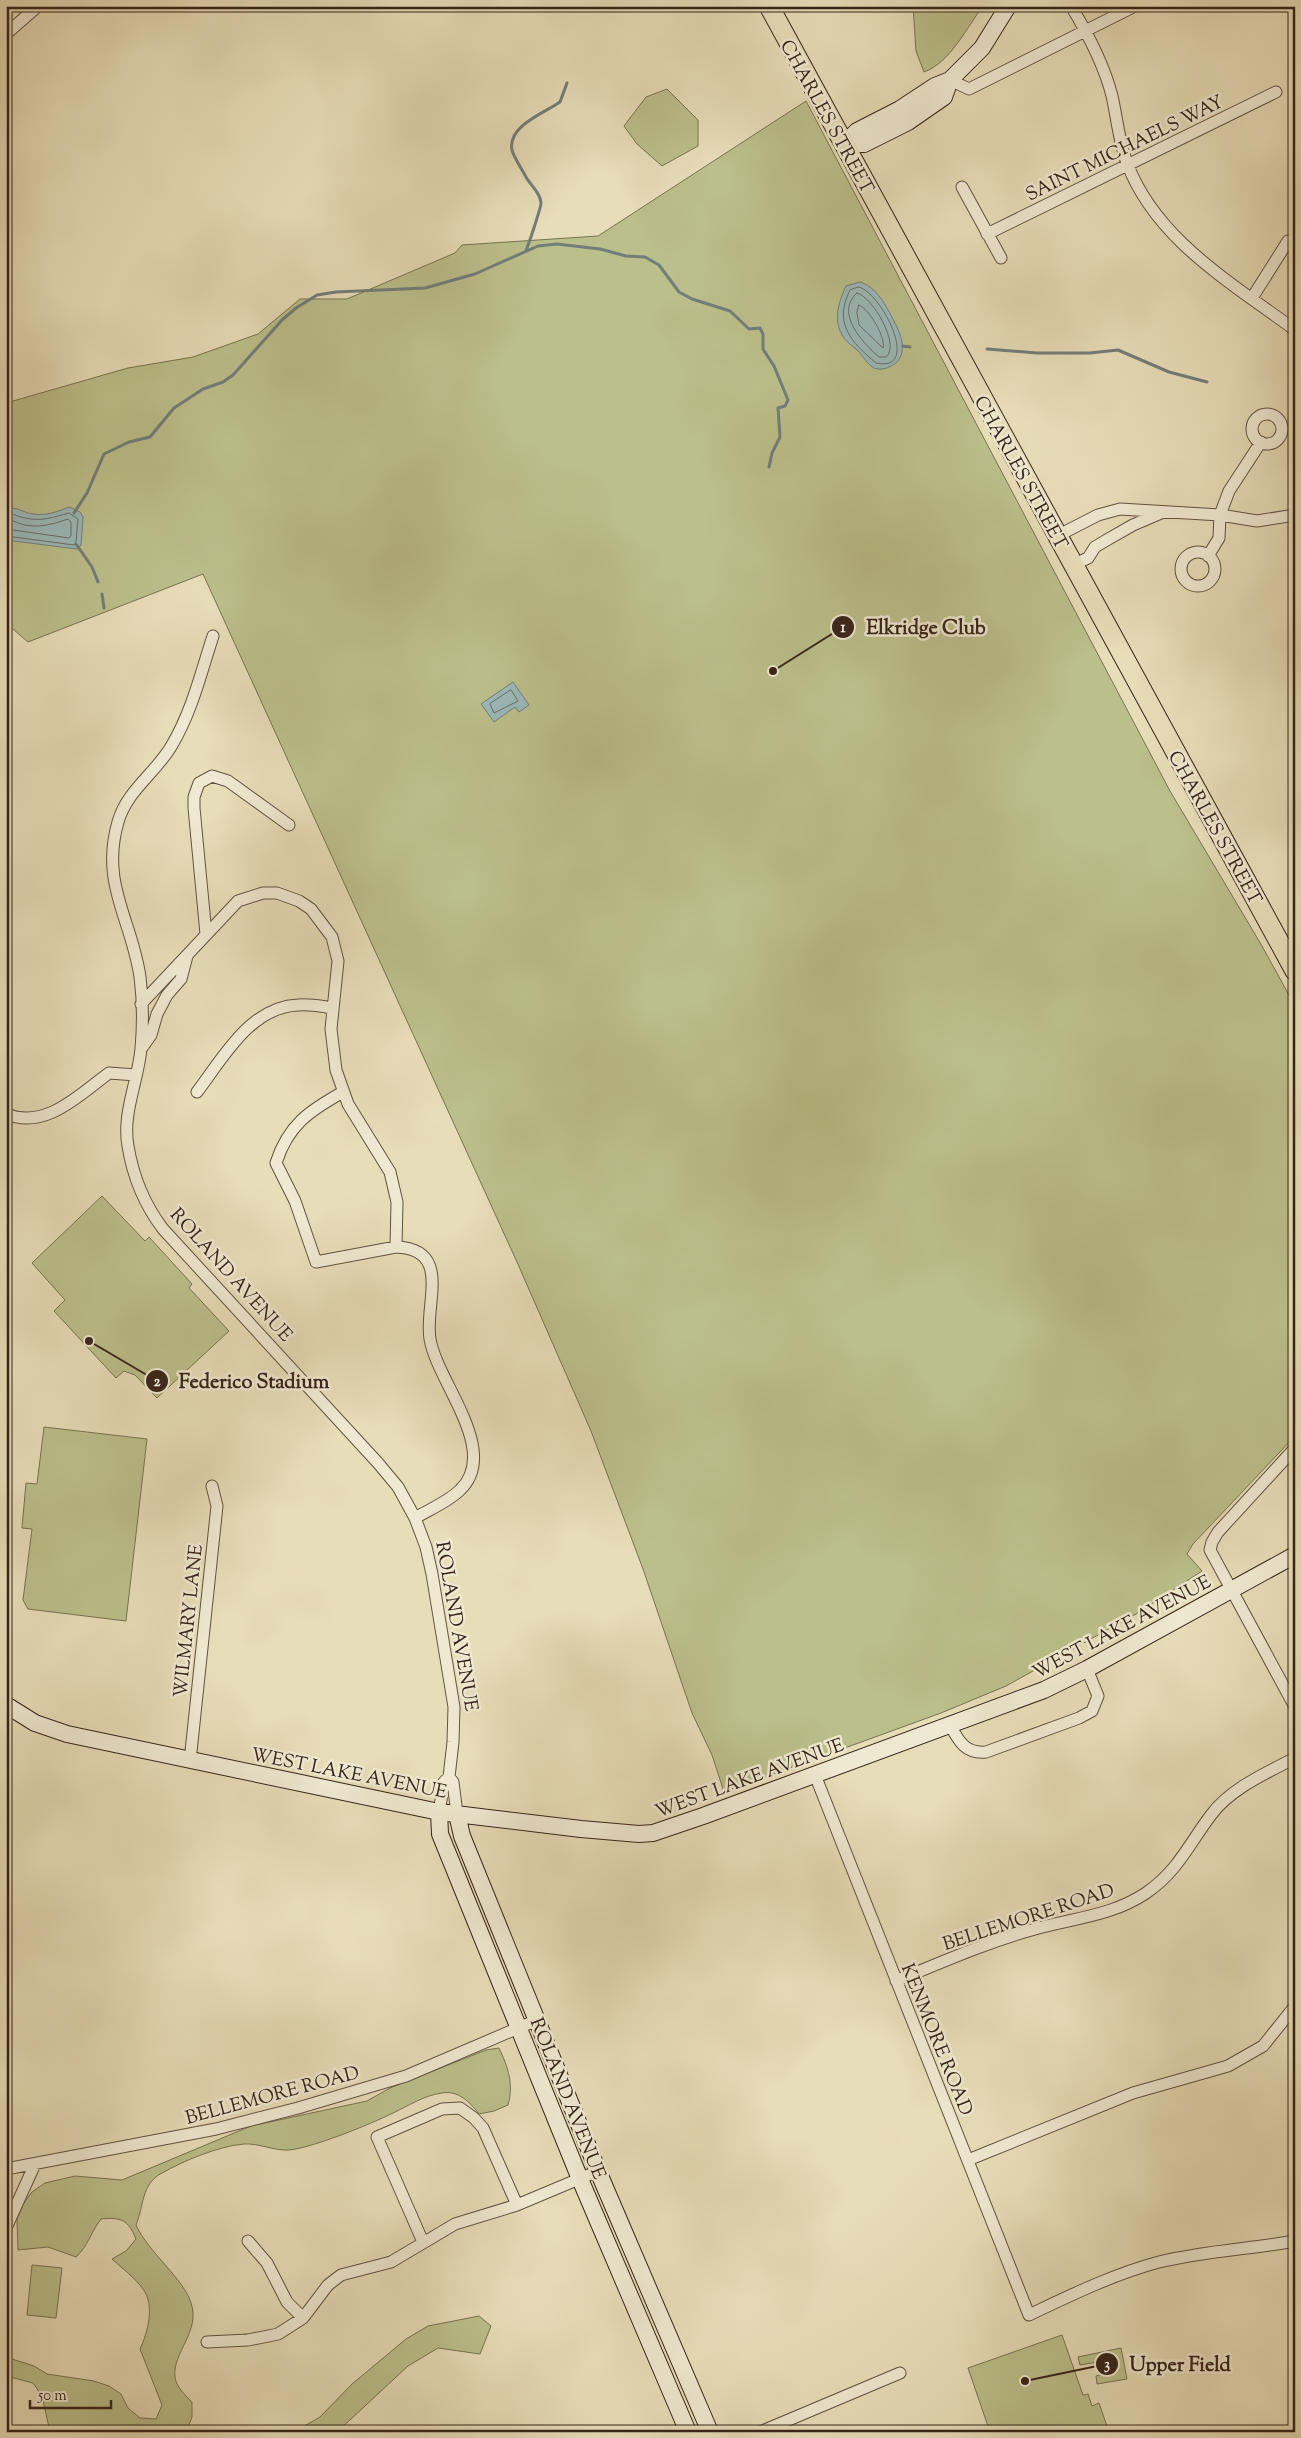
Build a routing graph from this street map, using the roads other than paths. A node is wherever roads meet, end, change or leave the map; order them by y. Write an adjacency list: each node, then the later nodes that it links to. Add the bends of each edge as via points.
1 (38, 6): 7 (street)
2 (768, 6): 10 (main road, CHARLES STREET)
3 (1008, 6): 8 (street, via 982,48)
4 (1071, 6): 6 (street)
5 (1135, 6): 6 (street)
6 (1086, 32): 8 (street, via 969,89); 11 (street, via 1109,84)
7 (6, 34)
8 (950, 80): 10 (street, via 857,131)
9 (1276, 92): 11 (street, SAINT MICHAELS WAY)
10 (844, 144): 22 (main road, CHARLES STREET)
11 (1128, 165): 13 (street, SAINT MICHAELS WAY); 16 (street, via 1148,204 1168,229 1195,255)
12 (962, 187): 13 (street)
13 (987, 234): 15 (street)
14 (1288, 241): 16 (street)
15 (1001, 258)
16 (1252, 298): 17 (street)
17 (1295, 330)
18 (1261, 442): 20 (street, via 1234,481)
19 (1165, 512): 20 (street); 22 (street, via 1120,509 1098,515); 24 (street, via 1105,541 1095,547 1088,558)
20 (1220, 515): 21 (street, via 1257,521); 23 (street, via 1220,538)
21 (1295, 515)
22 (1057, 536): 24 (main road, CHARLES STREET)
23 (1208, 556)
24 (1074, 565): 29 (main road, CHARLES STREET)
25 (213, 636): 30 (street, via 180,731 171,748 126,803 114,836 113,882 140,977)
26 (289, 825): 27 (street, via 228,780 212,776 199,783 194,808)
27 (206, 934): 28 (street); 31 (street, via 229,909 250,895 277,893 299,901 326,926 336,950 337,977)
28 (187, 955): 30 (street); 32 (street, via 181,979 168,995 151,1035)
29 (1295, 972)
30 (141, 1004): 32 (street)
31 (332, 1008): 34 (street, via 296,1005 268,1013 234,1043); 35 (street, via 331,1045)
32 (141, 1049): 33 (street, ROLAND AVENUE)
33 (136, 1075): 36 (street, via 109,1073 48,1115 20,1118); 40 (street, ROLAND AVENUE, via 127,1144 137,1182 154,1217 175,1244 378,1463 398,1487)
34 (197, 1092)
35 (343, 1092): 37 (street, via 390,1172 397,1202); 37 (street, via 302,1119 289,1133 276,1163 295,1200 316,1262)
36 (6, 1114)
37 (396, 1247): 40 (street, via 409,1248 425,1258 432,1272 428,1313 430,1340 434,1356 472,1440 475,1464 462,1489)
38 (1295, 1448): 42 (street, via 1212,1542 1210,1550)
39 (212, 1486): 48 (street, WILMARY LANE, via 217,1506)
40 (415, 1518): 50 (street, ROLAND AVENUE, via 432,1574 454,1707)
41 (1295, 1555): 42 (street, WEST LAKE AVENUE)
42 (1232, 1590): 43 (street, WEST LAKE AVENUE); 45 (street)
43 (1087, 1669): 46 (street, WEST LAKE AVENUE, via 1025,1698); 46 (street, via 1098,1696 1092,1710 1079,1718 977,1753 960,1742)
44 (6, 1705): 48 (street, WEST LAKE AVENUE, via 35,1723 67,1734)
45 (1295, 1707)
46 (950, 1725): 49 (street, WEST LAKE AVENUE)
47 (1295, 1758): 53 (street, BELLEMORE ROAD, via 1232,1794 1211,1815 1173,1870 1135,1899 1103,1914 1036,1928 1000,1940)
48 (190, 1761): 51 (street, WEST LAKE AVENUE)
49 (815, 1775): 52 (street, WEST LAKE AVENUE, via 653,1832 626,1833); 53 (street, KENMORE ROAD)
50 (450, 1777): 51 (street, ROLAND AVENUE, via 444,1782); 52 (street, ROLAND AVENUE)
51 (440, 1812): 52 (street, WEST LAKE AVENUE); 56 (street, ROLAND AVENUE, via 440,1834)
52 (457, 1814): 55 (street, ROLAND AVENUE, via 462,1836)
53 (896, 1981): 57 (street, KENMORE ROAD)
54 (1295, 2006): 57 (street, via 1262,2046 1228,2066 1133,2093)
55 (537, 2020): 56 (street, BELLEMORE ROAD); 60 (street, ROLAND AVENUE)
56 (519, 2028): 58 (street, BELLEMORE ROAD, via 406,2076 313,2104 216,2129); 61 (street, ROLAND AVENUE)
57 (968, 2160): 65 (street, KENMORE ROAD, via 1029,2315 1088,2287 1145,2266)
58 (35, 2164): 59 (street, BELLEMORE ROAD); 63 (street)
59 (6, 2169)
60 (598, 2171): 61 (street); 71 (street, ROLAND AVENUE)
61 (580, 2179): 62 (street); 70 (street, ROLAND AVENUE)
62 (517, 2205): 66 (street, via 455,2224); 66 (street, via 479,2122 460,2108 442,2109 377,2138)
63 (6, 2228)
64 (248, 2241): 67 (street, via 267,2263 287,2302)
65 (1295, 2241)
66 (423, 2242): 67 (street, via 391,2262 334,2279)
67 (303, 2318): 68 (street, via 287,2330 268,2337)
68 (207, 2342)
69 (900, 2373): 72 (street)
70 (688, 2432)
71 (710, 2432)
72 (760, 2432)

